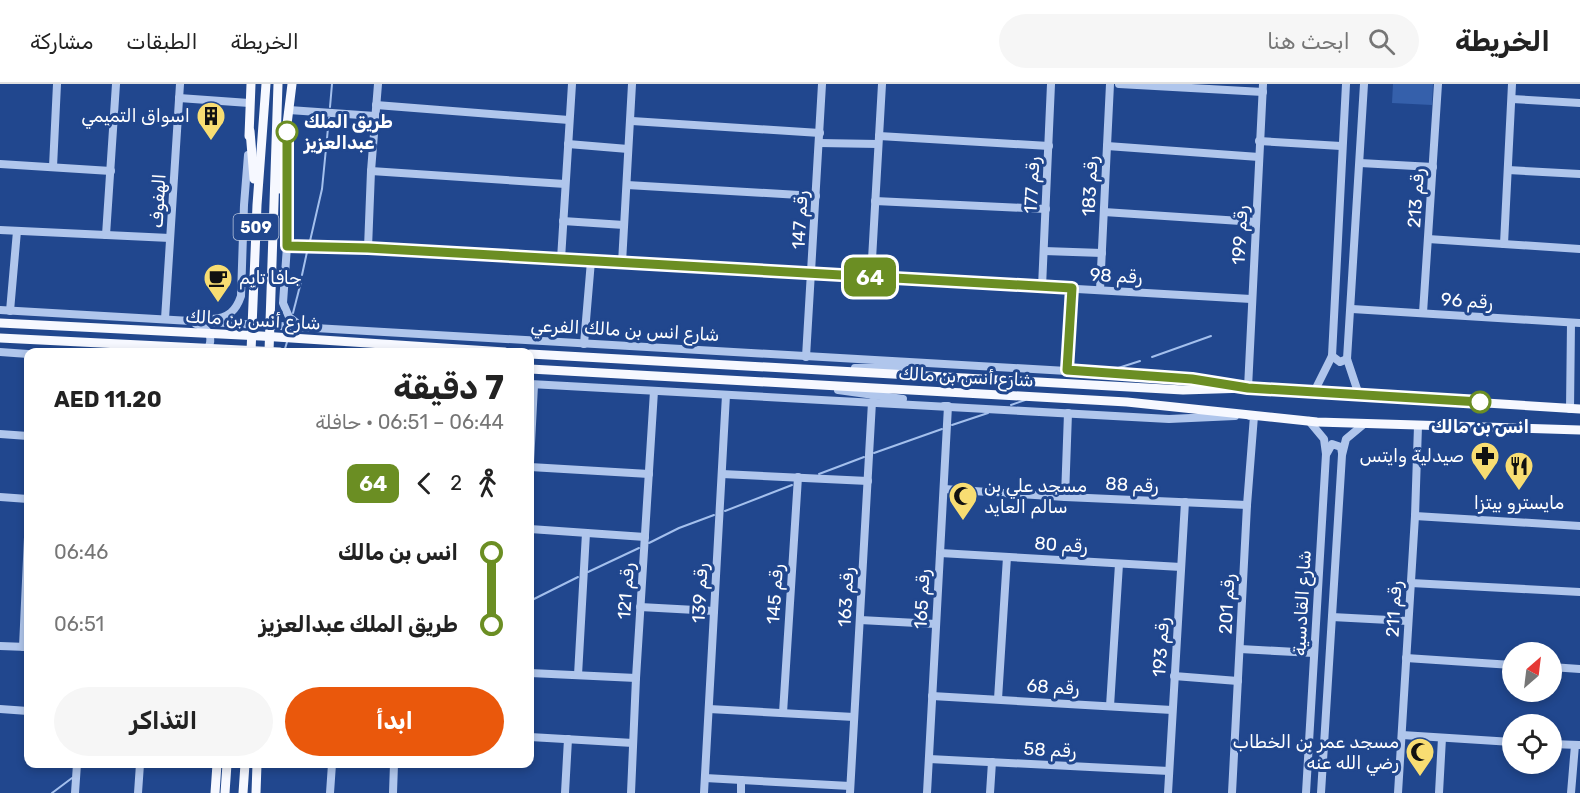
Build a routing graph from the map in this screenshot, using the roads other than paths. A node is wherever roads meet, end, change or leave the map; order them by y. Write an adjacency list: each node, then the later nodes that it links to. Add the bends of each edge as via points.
1 (57, 84): 45 (street)
2 (116, 84): 48 (street)
3 (180, 84): 21 (street, الهفوف)
4 (251, 84): 23 (main road)
5 (266, 84): 55 (main road, 509)
6 (278, 84): 59 (main road, 509)
7 (292, 84): 26 (main road)
8 (378, 84): 25 (street)
9 (572, 84): 28 (street)
10 (632, 84): 29 (street)
11 (822, 84): 31 (street, رقم 147)
12 (882, 84): 32 (street)
13 (1051, 84): 37 (street, رقم 177)
14 (1110, 84): 38 (street, رقم 183)
15 (1119, 84): 20 (street)
16 (1346, 84): 39 (street)
17 (1364, 84): 43 (street)
18 (1438, 84): 46 (street, رقم 213)
19 (1512, 84): 22 (street)
20 (1263, 88): 33 (street, رقم 199)
21 (179, 98): 23 (street); 65 (street, الهفوف)
22 (1512, 99): 24 (street); 47 (street)
23 (249, 103): 30 (main road)
24 (1580, 103)
25 (376, 105): 27 (street); 28 (street)
26 (289, 110): 27 (street); 34 (main road)
27 (375, 116): 49 (street)
28 (569, 120): 36 (street)
29 (632, 121): 31 (street); 40 (street)
30 (250, 131): 41 (main road); 55 (main road)
31 (820, 133): 35 (street, رقم 147)
32 (879, 140): 35 (street); 37 (street); 54 (street)
33 (1259, 141): 39 (street); 42 (street, رقم 199)
34 (286, 142): 59 (main road); 68 (street)
35 (819, 143): 53 (street, رقم 147)
36 (568, 144): 40 (street); 51 (street)
37 (1049, 146): 56 (street, رقم 177)
38 (1107, 146): 42 (street); 57 (street, رقم 183)
39 (1341, 146): 104 (street)
40 (628, 149): 52 (street)
41 (248, 155): 87 (street, via 243,280 237,309 219,318)
42 (1259, 157): 60 (street, رقم 199)
43 (1360, 162): 46 (street); 82 (street)
44 (0, 165): 45 (street)
45 (52, 167): 48 (street)
46 (1433, 167): 66 (street, رقم 213)
47 (1508, 170): 50 (street); 67 (street)
48 (111, 171): 64 (street)
49 (371, 171): 51 (street); 69 (street)
50 (1580, 174)
51 (565, 184): 58 (street)
52 (627, 185): 53 (street); 61 (street)
53 (816, 196): 76 (street, رقم 147)
54 (875, 201): 56 (street); 77 (street)
55 (257, 204): 91 (main road, 509)
56 (1046, 209): 71 (street, رقم 177)
57 (1104, 212): 60 (street); 72 (street, رقم 183)
58 (563, 221): 61 (street); 73 (street)
59 (274, 222): 92 (main road, 509)
60 (1256, 222): 81 (street, رقم 199)
61 (624, 225): 75 (street)
62 (0, 230): 63 (street)
63 (17, 231): 64 (street); 84 (street)
64 (106, 235): 65 (street)
65 (170, 238): 86 (street, الهفوف)
66 (1428, 239): 67 (street); 85 (street, رقم 213)
67 (1504, 244): 70 (street)
68 (287, 246): 69 (street, رقم 98); 93 (street, via 285,311 298,324)
69 (368, 248): 73 (street, رقم 98)
70 (1580, 249)
71 (1044, 251): 72 (street); 78 (street, رقم 177)
72 (1102, 253): 80 (street, رقم 183)
73 (561, 259): 74 (street, رقم 98)
74 (591, 261): 75 (street, رقم 98); 95 (street)
75 (622, 263): 76 (street, رقم 98)
76 (812, 274): 77 (street, رقم 98); 105 (street, رقم 147)
77 (871, 277): 78 (street, رقم 98)
78 (1042, 287): 79 (street, رقم 98)
79 (1072, 288): 80 (street, رقم 98); 110 (street)
80 (1100, 290): 81 (street, رقم 98)
81 (1251, 299): 113 (street, رقم 199)
82 (1352, 309): 85 (street, رقم 96); 106 (street)
83 (0, 310): 84 (street, شارع انس بن مالك الفرعي)
84 (10, 311): 86 (street, شارع انس بن مالك الفرعي)
85 (1424, 313): 89 (street, رقم 96)
86 (165, 319): 87 (street, شارع انس بن مالك الفرعي)
87 (180, 320): 91 (street, شارع انس بن مالك الفرعي); 97 (street, via 206,328 211,341)
88 (0, 323): 100 (main road, شارع أنس بن مالك, bridge)
89 (1570, 323): 90 (street, رقم 96); 120 (street)
90 (1580, 323)
91 (252, 324): 92 (street, شارع انس بن مالك الفرعي); 98 (main road, 509)
92 (270, 326): 93 (street, شارع انس بن مالك الفرعي); 99 (main road, 509)
93 (327, 330): 95 (street, شارع انس بن مالك الفرعي)
94 (0, 338): 96 (main road, شارع أنس بن مالك, bridge)
95 (584, 344): 105 (street, شارع انس بن مالك الفرعي)
96 (200, 348)
97 (208, 348)
98 (251, 348)
99 (269, 348)
100 (444, 348)
101 (0, 352): 102 (street)
102 (24, 354)
103 (534, 354): 109 (main road, شارع أنس بن مالك)
104 (1332, 356): 106 (street, via 1340,362); 115 (street)
105 (806, 357): 107 (street, شارع انس بن مالك الفرعي)
106 (1347, 359): 116 (street)
107 (974, 365): 109 (street); 110 (street, شارع انس بن مالك الفرعي)
108 (534, 369): 112 (main road, شارع أنس بن مالك)
109 (791, 369): 113 (main road, شارع أنس بن مالك, via 1183,390)
110 (1067, 370): 113 (street, شارع انس بن مالك الفرعي, via 1192,379)
111 (534, 384): 114 (street)
112 (800, 384): 119 (street); 123 (main road, شارع أنس بن مالك, via 1127,402)
113 (1248, 388): 115 (main road, شارع أنس بن مالك)
114 (654, 391): 117 (street); 133 (street, رقم 121)
115 (1314, 392): 116 (main road, شارع أنس بن مالك)
116 (1359, 394): 120 (main road, شارع أنس بن مالك)
117 (726, 395): 118 (street); 134 (street, رقم 139)
118 (872, 402): 119 (street); 136 (street, رقم 163)
119 (948, 406): 122 (street); 137 (street, رقم 165)
120 (1570, 409): 121 (main road, شارع أنس بن مالك)
121 (1580, 409)
122 (1068, 413): 123 (street, via 1169,419); 139 (street)
123 (1254, 416): 124 (main road, شارع أنس بن مالك); 142 (street, رقم 201)
124 (1309, 421): 125 (main road, شارع أنس بن مالك); 130 (street, شارع القادسية, via 1324,439)
125 (1364, 424): 126 (main road, شارع أنس بن مالك); 131 (street, شارع القادسية, via 1346,439)
126 (1418, 426): 127 (main road, شارع أنس بن مالك); 143 (street, رقم 211)
127 (1580, 430)
128 (0, 434): 129 (street)
129 (24, 436)
130 (1326, 454): 131 (street, via 1332,444 1341,447); 163 (street, شارع القادسية)
131 (1342, 455): 156 (street, شارع القادسية)
132 (534, 465): 133 (street)
133 (649, 474): 147 (street, رقم 121)
134 (722, 474): 135 (street); 155 (street, رقم 139)
135 (798, 477): 136 (street); 180 (street, رقم 145)
136 (868, 481): 157 (street, رقم 163)
137 (944, 489): 139 (street, رقم 88); 148 (street, رقم 165)
138 (0, 497): 140 (street)
139 (1065, 497): 141 (street, رقم 88)
140 (24, 499)
141 (1185, 502): 142 (street, رقم 88); 151 (street, رقم 193)
142 (1247, 506): 162 (street, رقم 201)
143 (1415, 516): 144 (street); 152 (street, رقم 211)
144 (1580, 526)
145 (534, 529): 146 (street)
146 (586, 533): 147 (street); 169 (street)
147 (645, 537): 154 (street, رقم 121)
148 (940, 553): 149 (street, رقم 80); 159 (street, رقم 165)
149 (1007, 557): 150 (street, رقم 80); 174 (street)
150 (1119, 564): 151 (street, رقم 80); 175 (street)
151 (1181, 567): 170 (street, رقم 193)
152 (1411, 583): 153 (street); 158 (street, رقم 211)
153 (1580, 592)
154 (640, 607): 155 (street); 171 (street, رقم 121)
155 (714, 611): 177 (street, رقم 139)
156 (1332, 616): 158 (street); 221 (street, شارع القادسية)
157 (860, 620): 159 (street); 181 (street, رقم 163)
158 (1408, 621): 164 (street, رقم 211)
159 (936, 624): 173 (street, رقم 165)
160 (0, 646): 161 (street)
161 (24, 647)
162 (1240, 649): 163 (street); 172 (street, رقم 201)
163 (1314, 653): 220 (street, شارع القادسية)
164 (1406, 658): 165 (street); 182 (street, رقم 211)
165 (1502, 664)
166 (1562, 668): 167 (street)
167 (1580, 669)
168 (534, 673): 169 (street)
169 (578, 675): 171 (street)
170 (1174, 676): 172 (street); 178 (street, رقم 193)
171 (636, 678): 187 (street, رقم 121)
172 (1238, 681): 219 (street, رقم 201)
173 (932, 696): 174 (street, رقم 68); 190 (street, رقم 165)
174 (998, 699): 175 (street, رقم 68)
175 (1110, 706): 178 (street, رقم 68)
176 (0, 709): 179 (street)
177 (709, 709): 180 (street); 201 (street, رقم 139)
178 (1172, 710): 200 (street, رقم 193)
179 (24, 711)
180 (783, 713): 181 (street)
181 (854, 717): 203 (street, رقم 163)
182 (1402, 735): 184 (street); 222 (street, رقم 211)
183 (534, 737): 185 (street)
184 (1442, 738): 186 (street); 223 (street)
185 (568, 739): 187 (street); 212 (street)
186 (1502, 741)
187 (633, 743): 213 (street, رقم 121)
188 (1562, 744): 189 (street)
189 (1578, 745): 224 (street)
190 (929, 759): 191 (street, رقم 58); 216 (street, رقم 165)
191 (992, 762): 200 (street, رقم 58); 217 (street)
192 (77, 768): 204 (street)
193 (140, 768): 205 (street)
194 (217, 768): 206 (main road)
195 (227, 768): 207 (main road)
196 (245, 768): 208 (main road)
197 (257, 768): 209 (main road)
198 (332, 768): 210 (street)
199 (394, 768): 211 (street)
200 (1169, 771): 218 (street, رقم 193)
201 (705, 778): 202 (street); 214 (street, رقم 139)
202 (741, 780): 203 (street); 215 (street)
203 (850, 789)
204 (75, 793)
205 (138, 793)
206 (215, 793)
207 (225, 793)
208 (243, 793)
209 (256, 793)
210 (330, 793)
211 (393, 793)
212 (565, 793)
213 (632, 793)
214 (704, 793)
215 (741, 793)
216 (927, 793)
217 (990, 793)
218 (1168, 793)
219 (1232, 793)
220 (1306, 793)
221 (1321, 793)
222 (1398, 793)
223 (1439, 793)
224 (1571, 793)

